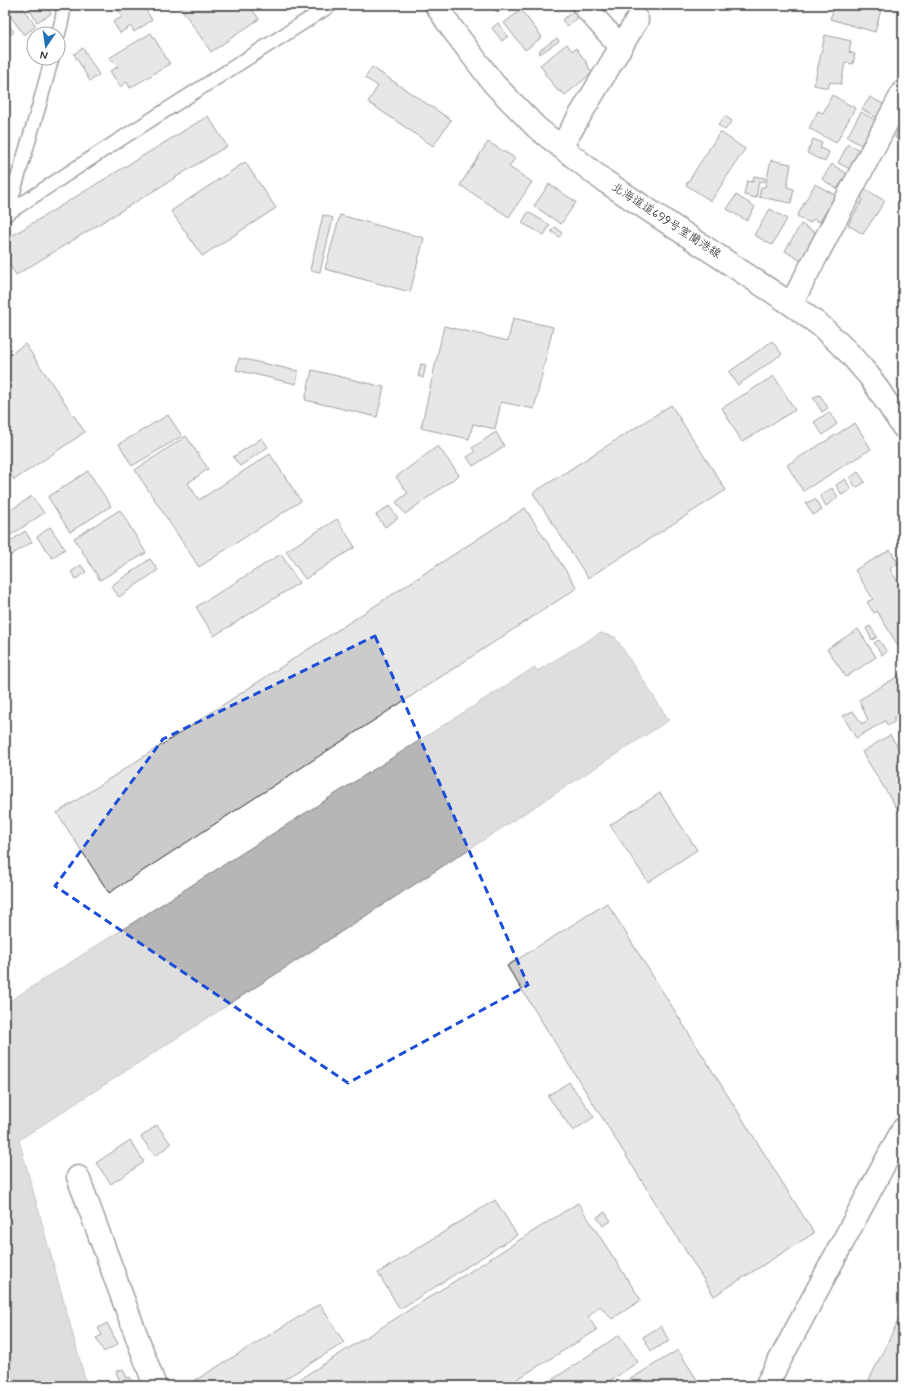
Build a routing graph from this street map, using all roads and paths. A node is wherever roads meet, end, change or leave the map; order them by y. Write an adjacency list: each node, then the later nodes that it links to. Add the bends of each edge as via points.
1 (64, 5): 6 (lane)
2 (332, 5): 11 (lane)
3 (436, 5): 10 (street, 北海道道699号室蘭港線, via 494,84 537,128)
4 (583, 5): 7 (street)
5 (636, 20): 7 (street)
6 (60, 26)
7 (621, 47): 10 (street)
8 (50, 66): 11 (lane)
9 (903, 92): 12 (street)
10 (560, 146): 12 (street, 北海道道699号室蘭港線, via 603,180)
11 (6, 214)
12 (791, 304): 13 (street, 北海道道699号室蘭港線, via 822,327 849,353 870,377)
13 (903, 427)
14 (903, 1128): 17 (street)
15 (78, 1176): 16 (street)
16 (155, 1386)
17 (766, 1386)

